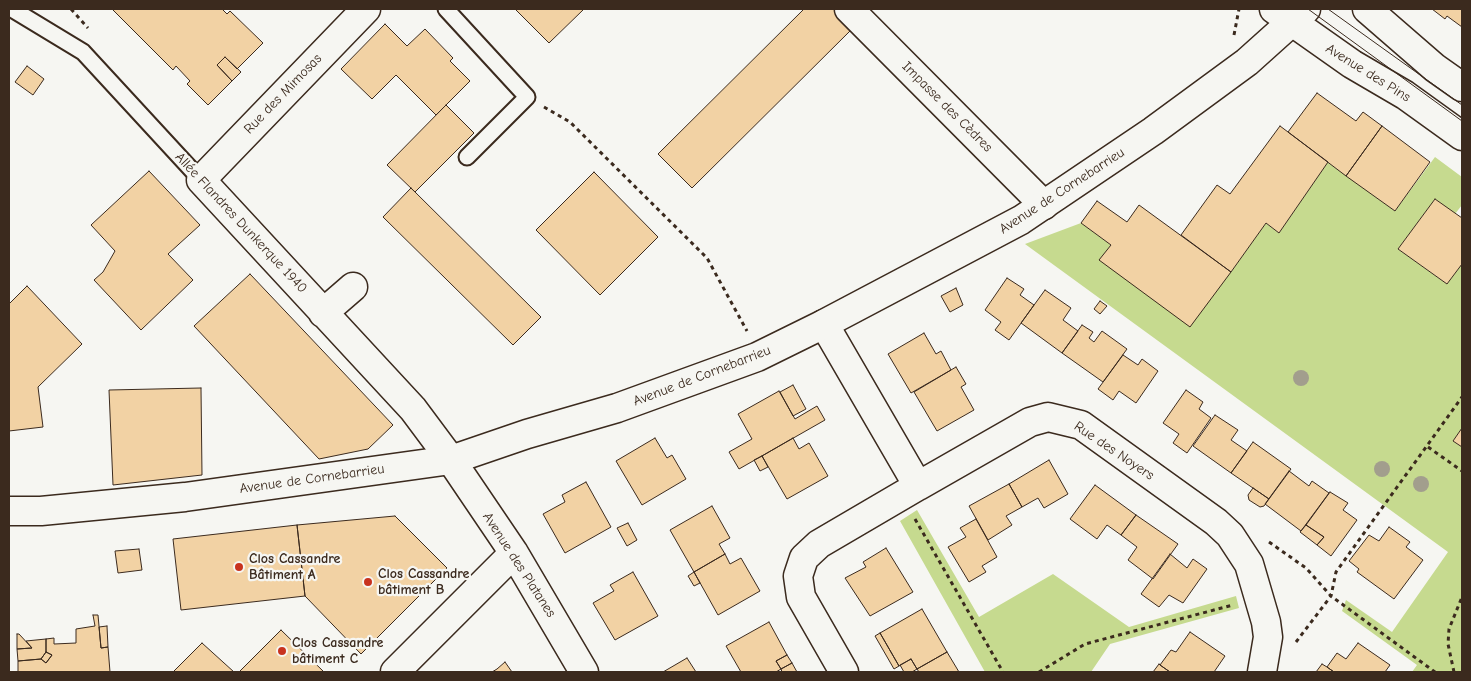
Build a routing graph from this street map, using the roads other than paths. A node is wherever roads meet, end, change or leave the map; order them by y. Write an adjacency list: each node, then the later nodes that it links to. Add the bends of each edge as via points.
1 (12, 9): 10 (lane, Allée Flandres Dunkerque 1940, via 83,52)
2 (366, 9): 10 (street, Rue des Mimosas)
3 (446, 9): 9 (lane, via 527,97)
4 (849, 9): 11 (street, Impasse des Cèdres)
5 (1367, 9): 7 (street)
6 (1290, 13): 8 (street, Avenue des Pins, via 1352,64 1405,95); 11 (street, Avenue de Cornebarrieu, via 1247,62)
7 (1462, 87)
8 (1462, 136)
9 (467, 157)
10 (201, 180): 13 (street, Allée Flandres Dunkerque 1940)
11 (1044, 205): 14 (street, Avenue de Cornebarrieu)
12 (353, 288): 13 (street)
13 (323, 313): 15 (street, Allée Flandres Dunkerque 1940, via 413,409)
14 (824, 324): 15 (street, Avenue de Cornebarrieu, via 757,357 617,408); 16 (street)
15 (451, 460): 17 (street, Avenue de Cornebarrieu, via 185,497 41,511); 18 (street, Avenue des Platanes)
16 (910, 491): 19 (street, Rue des Noyers, via 1030,422 1048,418 1081,426 1230,535 1249,564 1266,622); 22 (street, Rue des Noyers, via 819,544 804,558 798,576 801,597)
17 (9, 511)
18 (514, 553): 20 (street); 21 (street, Avenue des Platanes)
19 (1265, 662)
20 (395, 672)
21 (584, 672)
22 (844, 672)

